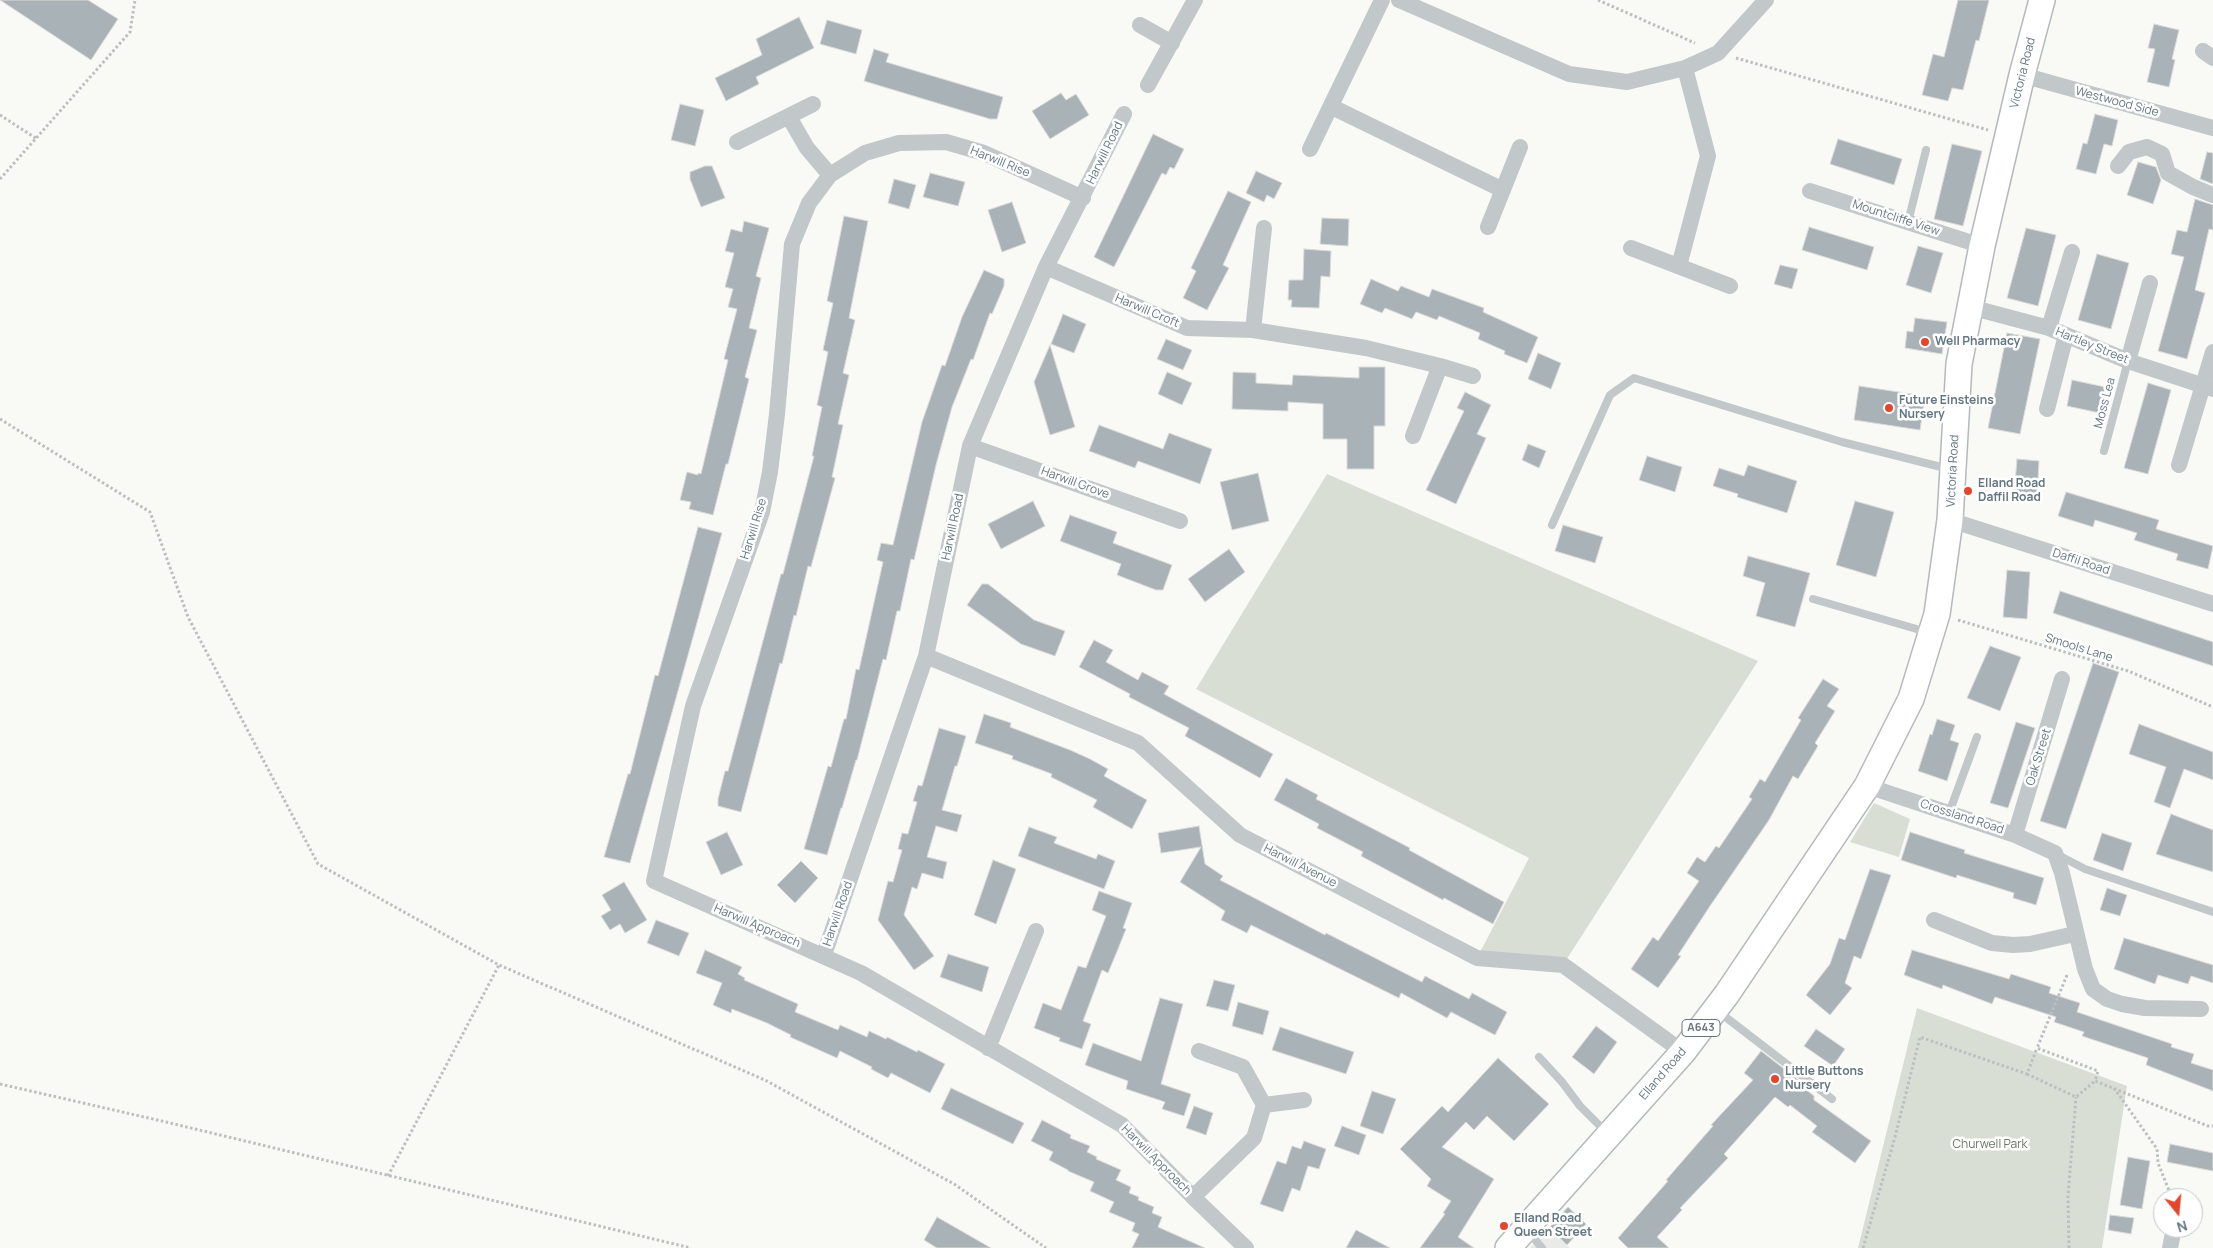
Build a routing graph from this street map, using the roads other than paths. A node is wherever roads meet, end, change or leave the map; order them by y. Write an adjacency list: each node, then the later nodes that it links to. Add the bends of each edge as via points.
1 (1194, 0): 7 (street)
2 (1382, 0): 12 (street)
3 (1399, 0): 8 (street, via 1569,74 1627,82)
4 (1766, 0): 8 (street, via 1718,53)
5 (2042, 0): 9 (main road, Victoria Road / A643)
6 (1140, 25): 7 (street)
7 (1172, 43): 10 (street)
8 (1685, 68): 32 (street, via 1708,156)
9 (2022, 75): 15 (street, Westwood Side); 29 (main road, Victoria Road / A643)
10 (1148, 86)
11 (813, 104): 14 (street)
12 (1332, 108): 18 (street); 22 (street)
13 (1124, 114): 25 (street, Harwill Road)
14 (789, 117): 16 (street); 21 (street, via 807,148)
15 (2213, 128)
16 (736, 142)
17 (1520, 147): 22 (street)
18 (1310, 149)
19 (1926, 150): 26 (lane)
20 (2118, 166): 24 (street, via 2129,152 2148,147 2162,154 2168,173)
21 (830, 175): 25 (street, Harwill Rise, via 865,153 899,143 946,142 984,153); 64 (street, Harwill Rise, via 809,203 792,244 777,414 762,512 693,706)
22 (1503, 190): 27 (street)
23 (1810, 191): 26 (street, Mountcliffe View)
24 (2213, 194)
25 (1083, 198): 33 (street, Harwill Road)
26 (1908, 222): 29 (street, Mountcliffe View)
27 (1488, 227)
28 (1264, 228): 38 (street)
29 (1982, 246): 36 (main road, Victoria Road / A643)
30 (1631, 248): 32 (street)
31 (2072, 252): 37 (street)
32 (1679, 266): 35 (street)
33 (1046, 267): 38 (street, Harwill Croft, via 1187,328); 47 (street, Harwill Road)
34 (2150, 283): 41 (street)
35 (1730, 286)
36 (1970, 307): 37 (street, Hartley Street); 50 (main road, Victoria Road / A643, via 1959,364)
37 (2049, 328): 39 (street, Hartley Street)
38 (1253, 330): 42 (street, Harwill Croft, via 1366,348)
39 (2066, 335): 41 (street, Hartley Street); 45 (street)
40 (2213, 352): 44 (street)
41 (2128, 361): 44 (street, Hartley Street); 48 (lane, Moss Lea)
42 (1440, 366): 43 (street, Harwill Croft); 46 (street)
43 (1474, 376)
44 (2208, 388): 49 (street)
45 (2047, 409)
46 (1413, 436)
47 (970, 446): 52 (street, Harwill Grove); 57 (street, Harwill Road)
48 (2104, 451)
49 (2179, 465)
50 (1953, 471): 51 (main road, Victoria Road / A643); 53 (lane, via 1842,442 1634,378 1610,395)
51 (1950, 520): 55 (street, Daffil Road); 56 (main road, Victoria Road / A643)
52 (1180, 521)
53 (1552, 525)
54 (1813, 599): 56 (lane)
55 (2213, 604)
56 (1934, 623): 60 (main road, Victoria Road / A643, via 1911,699)
57 (926, 656): 69 (street, Harwill Road); 74 (street, Harwill Avenue, via 1138,743 1240,834 1478,958 1562,965)
58 (2062, 679): 62 (street, Oak Street)
59 (1977, 737): 61 (lane)
60 (1867, 786): 61 (street, Crossland Road); 70 (main road, Elland Road / A643)
61 (1949, 813): 62 (street, Crossland Road)
62 (2015, 835): 63 (street, Crossland Road)
63 (2054, 853): 65 (lane, via 2086,869); 68 (street, via 2062,873)
64 (654, 881): 69 (street, Harwill Approach)
65 (2213, 912)
66 (1934, 920): 68 (street, via 1992,943)
67 (1036, 931): 72 (street)
68 (2077, 940): 71 (street, via 2094,989 2107,999 2145,1008)
69 (824, 955): 72 (street, Harwill Approach, via 862,973)
70 (1715, 1009): 74 (main road, Elland Road / A643); 76 (lane)
71 (2201, 1009)
72 (988, 1048): 80 (street, Harwill Approach, via 1122,1125)
73 (1199, 1051): 78 (street, via 1244,1067)
74 (1683, 1052): 79 (main road, Elland Road / A643)
75 (1539, 1057): 79 (lane, via 1580,1106)
76 (1832, 1099)
77 (1304, 1100): 78 (street)
78 (1264, 1105): 80 (street, Harwill Approach, via 1254,1138)
79 (1609, 1134): 81 (main road, Elland Road / A643)
80 (1193, 1197): 82 (street)
81 (1525, 1227): 83 (main road, Elland Road / A643); 84 (lane)
82 (1237, 1245)
83 (1508, 1248)
84 (1542, 1248)

